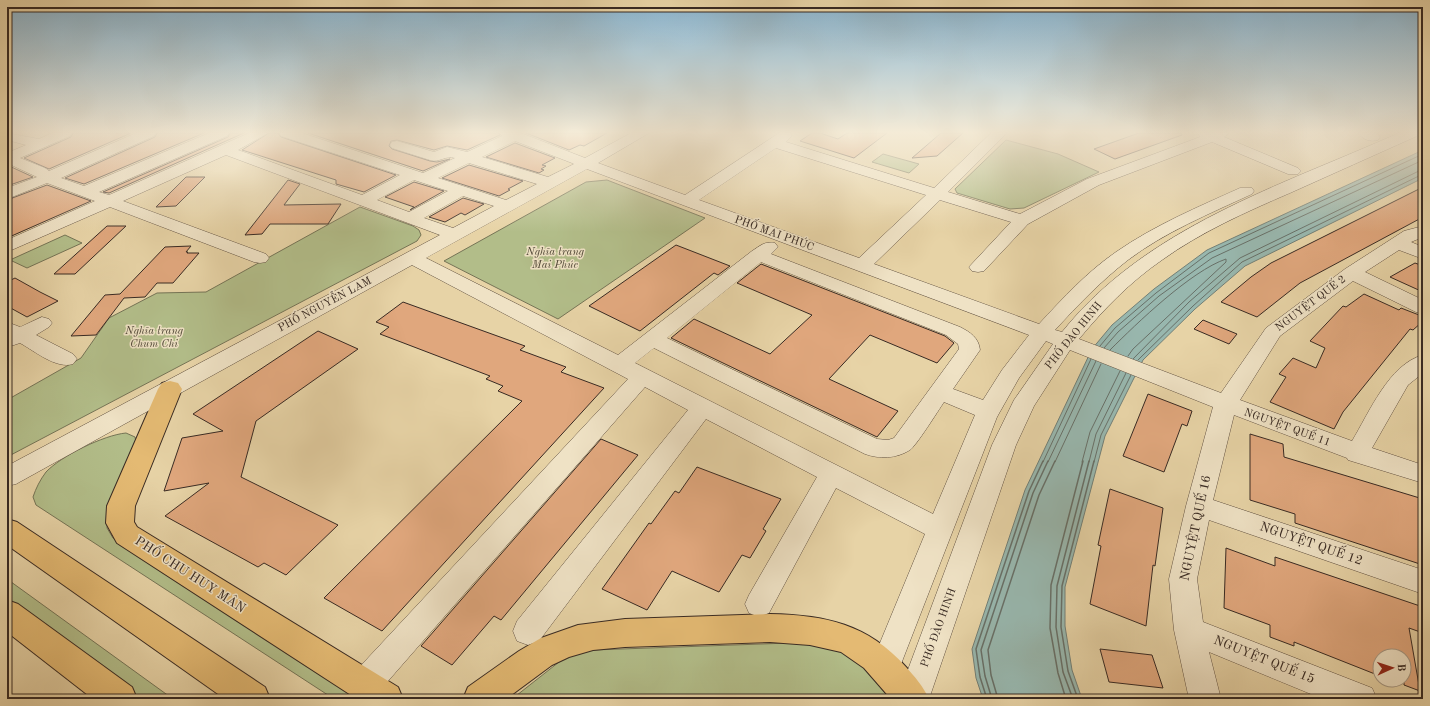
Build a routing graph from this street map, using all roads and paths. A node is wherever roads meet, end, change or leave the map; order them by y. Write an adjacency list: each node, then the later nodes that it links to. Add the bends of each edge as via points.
1 (27, 166): 20 (street, via 40,171)
2 (74, 166): 20 (street)
3 (145, 166): 23 (street)
4 (189, 166): 26 (street)
5 (269, 166): 27 (street)
6 (381, 166): 19 (street)
7 (448, 166): 19 (street)
8 (495, 166): 21 (street)
9 (582, 166): 21 (street, PHỐ NGUYỄN LAM)
10 (591, 166): 28 (street, PHỐ MAI PHÚC)
11 (739, 166): 28 (street)
12 (847, 166): 25 (street)
13 (966, 166): 25 (street)
14 (1133, 166): 31 (street, via 1092,182)
15 (1284, 166): 18 (street)
16 (1302, 166): 18 (street, PHỐ ĐÀO HINH)
17 (1337, 166): 49 (street, PHỐ ĐÀO HINH, via 1234,211 1185,237 1144,264 1116,287 1088,316)
18 (1293, 170): 46 (street, PHỐ ĐÀO HINH, via 1197,212 1134,247 1079,292)
19 (418, 177): 22 (street); 27 (street)
20 (47, 178): 23 (street); 24 (street)
21 (551, 183): 29 (street, PHỐ NGUYỄN LAM)
22 (461, 191): 29 (street); 30 (street)
23 (85, 192): 26 (street)
24 (7, 194)
25 (937, 194): 31 (street); 41 (street)
26 (109, 201): 36 (street); 39 (street, via 195,230)
27 (363, 201): 30 (street)
28 (686, 201): 34 (street, PHỐ MAI PHÚC)
29 (509, 206): 33 (street, PHỐ NGUYỄN LAM)
30 (411, 218): 33 (street)
31 (1022, 220): 42 (street)
32 (1423, 231): 35 (street, NGUYỆT QUẾ 2, via 1410,235)
33 (456, 235): 40 (street, PHỐ NGUYỄN LAM)
34 (782, 236): 38 (street); 41 (street, PHỐ MAI PHÚC)
35 (1398, 243): 37 (street); 43 (street, NGUYỆT QUẾ 2)
36 (7, 247)
37 (1423, 254)
38 (758, 255): 48 (street); 55 (street, via 963,337 970,350)
39 (260, 258)
40 (412, 258): 52 (street); 54 (street, PHỐ NGUYỄN LAM)
41 (861, 266): 46 (street, PHỐ MAI PHÚC)
42 (978, 267)
43 (1352, 273): 44 (street); 56 (street, NGUYỆT QUẾ 2, via 1273,332)
44 (1423, 308)
45 (42, 323): 47 (street)
46 (1042, 333): 49 (street, PHỐ MAI PHÚC); 58 (street, PHỐ ĐÀO HINH, via 1010,375)
47 (11, 335): 50 (street)
48 (652, 339): 52 (street); 55 (street, via 878,449 894,448 902,444)
49 (1074, 344): 56 (street, NGUYỆT QUẾ 11); 76 (street, PHỐ ĐÀO HINH, via 1035,387 1010,431)
50 (66, 359)
51 (1423, 362): 59 (street, via 1400,380)
52 (619, 365): 53 (street)
53 (642, 377): 57 (street); 72 (street)
54 (170, 389): 62 (street, PHỐ NGUYỄN LAM); 72 (main road, PHỐ CHU HUY MÂN, via 121,506 120,523 127,535)
55 (940, 392): 58 (street)
56 (1225, 405): 59 (street, NGUYỆT QUẾ 11); 63 (street, NGUYỆT QUẾ 16)
57 (702, 408): 60 (street); 70 (street)
58 (988, 411): 64 (street, PHỐ ĐÀO HINH)
59 (1356, 454): 61 (street, NGUYỆT QUẾ 11)
60 (831, 474): 64 (street); 67 (street)
61 (1423, 474)
62 (7, 478)
63 (1199, 506): 66 (street, NGUYỆT QUẾ 12); 69 (street, NGUYỆT QUẾ 16, via 1183,579)
64 (939, 529): 71 (street, PHỐ ĐÀO HINH)
65 (7, 530): 74 (main road)
66 (1423, 582)
67 (759, 604)
68 (7, 614): 73 (main road)
69 (1189, 630): 77 (street, NGUYỆT QUẾ 16); 78 (street, NGUYỆT QUẾ 15)
70 (528, 631)
71 (885, 667): 75 (main road, via 868,651 850,640 832,634 798,629 604,635 562,644 540,656); 76 (main road)
72 (375, 692)
73 (120, 699)
74 (253, 699)
75 (480, 699)
76 (913, 699)
77 (1205, 699)
78 (1361, 699)

